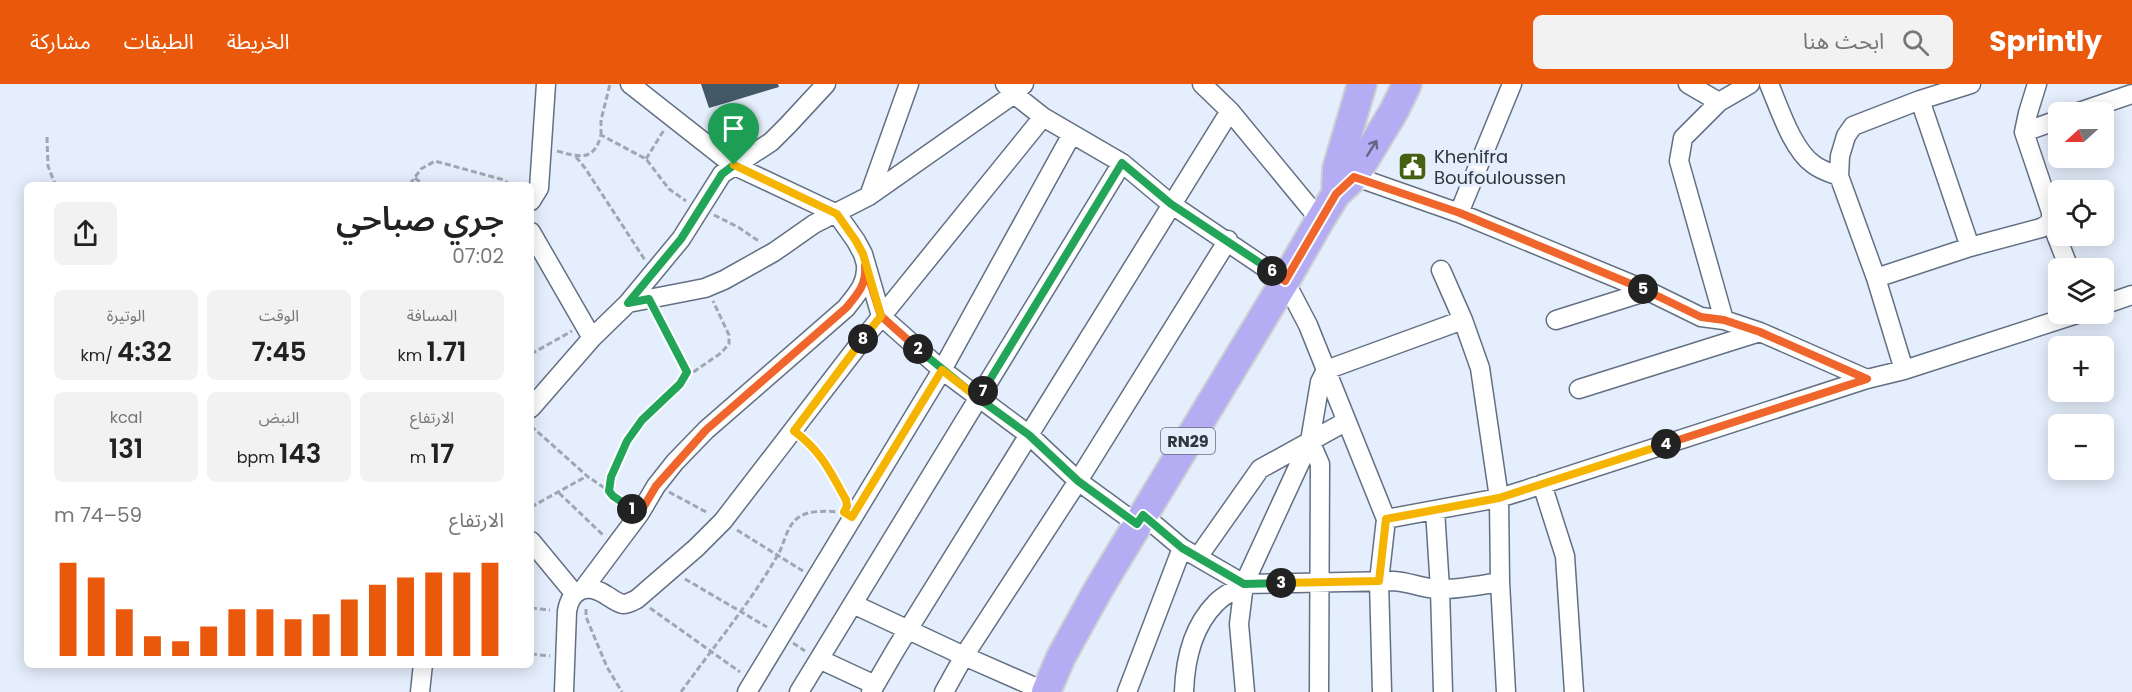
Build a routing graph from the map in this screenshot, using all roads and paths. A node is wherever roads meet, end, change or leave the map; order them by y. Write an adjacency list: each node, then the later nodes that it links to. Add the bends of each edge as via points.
1 (546, 84): 28 (street)
2 (610, 84): 26 (path)
3 (630, 84): 22 (street)
4 (826, 84): 32 (street, via 771,142)
5 (909, 84): 41 (street)
6 (1202, 84): 20 (street)
7 (1362, 84): 35 (main road, RN29)
8 (1407, 84): 35 (main road, RN29, one-way to 8, via 1395,111)
9 (1512, 84): 45 (street)
10 (1688, 84): 18 (street)
11 (1750, 84): 18 (street)
12 (1769, 84): 33 (street, via 1794,141 1806,158)
13 (1971, 84): 17 (street)
14 (2037, 84): 24 (street)
15 (1014, 87): 21 (street); 41 (street, via 930,155)
16 (2132, 94): 19 (street)
17 (1920, 100): 33 (street, via 1853,126 1840,156); 51 (street)
18 (1719, 102): 67 (street, via 1683,138 1679,161)
19 (2108, 102)
20 (1230, 111): 43 (street); 47 (street)
21 (1043, 117): 25 (street); 64 (street)
22 (672, 118): 30 (path); 32 (street)
23 (2048, 124): 24 (street)
24 (2024, 132): 42 (street)
25 (1072, 134): 31 (street); 72 (street)
26 (601, 135): 29 (path, via 598,146 589,155); 30 (path)
27 (47, 137): 36 (path, via 48,166)
28 (541, 146): 29 (path); 40 (street, via 539,188)
29 (576, 157): 55 (path)
30 (646, 159): 44 (path, via 669,189)
31 (1122, 163): 43 (street); 78 (street)
32 (734, 165): 44 (street, via 722,174); 46 (street)
33 (1839, 176): 56 (street)
34 (415, 177): 37 (path); 38 (path); 39 (path, via 435,161)
35 (1342, 180): 45 (street); 47 (main road, RN29)
36 (54, 182)
37 (411, 182)
38 (421, 182)
39 (506, 182)
40 (534, 196)
41 (869, 196): 46 (street)
42 (2048, 203)
43 (1171, 204): 50 (street); 83 (street)
44 (700, 208): 52 (path, via 738,227); 55 (street, via 681,239)
45 (1460, 213): 59 (street)
46 (837, 214): 52 (street, via 814,224); 53 (street, via 863,254)
47 (1320, 220): 57 (main road, RN29)
48 (2048, 224): 51 (street)
49 (534, 237): 69 (street)
50 (1228, 240): 57 (street); 86 (street)
51 (1970, 247): 56 (street)
52 (774, 252): 58 (street)
53 (865, 266): 64 (street); 93 (street, via 860,291 846,308 706,430 656,486)
54 (1441, 270): 65 (street)
55 (653, 272): 63 (street)
56 (1876, 278): 74 (street)
57 (1285, 281): 73 (street); 96 (main road, RN29)
58 (705, 288): 61 (street); 75 (path, via 726,327 729,344)
59 (1648, 291): 66 (street); 67 (street, via 1701,317)
60 (2132, 296): 62 (street)
61 (649, 299): 63 (street); 75 (path, via 684,364)
62 (2114, 302)
63 (628, 303): 69 (street)
64 (881, 316): 72 (street); 82 (street)
65 (1463, 320): 73 (street); 90 (street, via 1480,368)
66 (1556, 320)
67 (1724, 320): 70 (street)
68 (2048, 323): 74 (street)
69 (588, 331): 71 (path); 79 (street)
70 (1760, 332): 76 (street); 77 (street)
71 (534, 353)
72 (942, 370): 78 (street); 94 (street)
73 (1326, 370): 80 (street); 84 (street, via 1320,382)
74 (1904, 370): 76 (street)
75 (685, 378): 88 (path, via 642,420 627,441)
76 (1867, 379): 87 (street)
77 (1579, 389)
78 (978, 398): 83 (street); 109 (street)
79 (534, 404)
80 (1345, 422): 84 (street); 95 (street)
81 (534, 429): 85 (path)
82 (794, 431): 94 (path, via 825,461 846,500); 101 (street, via 735,508)
83 (1029, 435): 86 (street); 113 (street)
84 (1310, 441): 100 (street, via 1260,469); 104 (street, via 1320,464); 105 (street)
85 (587, 476): 88 (path); 89 (path)
86 (1078, 481): 96 (street); 116 (street)
87 (1542, 484): 90 (street); 135 (street, via 1565,556)
88 (609, 491): 93 (path)
89 (559, 493): 91 (path); 98 (path)
90 (1499, 498): 92 (street); 103 (street)
91 (534, 506)
92 (1435, 510): 95 (street); 106 (street)
93 (640, 513): 98 (street)
94 (848, 515): 112 (path, via 823,512 800,516); 114 (street)
95 (1386, 519): 102 (street)
96 (1140, 520): 99 (street); 127 (main road, RN29, via 1060,657)
97 (534, 544): 107 (street)
98 (616, 546): 107 (street)
99 (1182, 548): 100 (street); 128 (street)
100 (1198, 556): 105 (street)
101 (671, 570): 108 (street); 112 (path)
102 (1379, 581): 104 (street); 106 (street); 132 (street)
103 (1500, 582): 106 (street); 134 (street)
104 (1319, 583): 105 (street); 131 (street)
105 (1244, 584): 129 (street, via 1216,602 1198,630 1187,663); 130 (street, via 1239,624)
106 (1440, 589): 133 (street)
107 (579, 591): 108 (street, via 605,594 622,604); 111 (street, via 569,601); 123 (path, via 607,667)
108 (637, 599): 115 (path)
109 (852, 604): 113 (street); 117 (street)
110 (534, 608): 111 (path)
111 (567, 611): 120 (street)
112 (741, 612): 114 (path); 115 (path)
113 (908, 629): 116 (street); 121 (street)
114 (780, 635): 117 (path); 119 (street)
115 (710, 652): 119 (path); 124 (path)
116 (964, 656): 126 (street); 127 (street)
117 (819, 659): 121 (street); 125 (street)
118 (423, 668): 122 (street)
119 (751, 686)
120 (568, 687)
121 (873, 688)
122 (420, 692)
123 (622, 692)
124 (681, 692)
125 (799, 692)
126 (944, 692)
127 (1046, 692)
128 (1127, 692)
129 (1184, 692)
130 (1245, 692)
131 (1319, 692)
132 (1382, 692)
133 (1443, 692)
134 (1506, 692)
135 (1574, 692)

